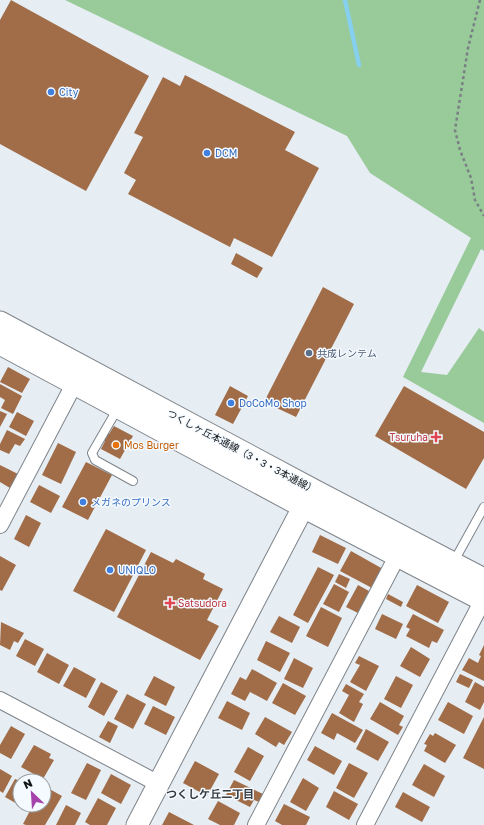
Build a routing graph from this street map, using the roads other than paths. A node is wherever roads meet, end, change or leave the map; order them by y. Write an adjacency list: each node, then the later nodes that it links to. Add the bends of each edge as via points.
1 (1, 332): 2 (street, つくしヶ丘本通線（3・3・3本通線）)
2 (79, 375): 3 (street, つくしヶ丘本通線（3・3・3本通線）); 7 (street)
3 (123, 398): 4 (lane, via 92,453 95,460); 5 (street, つくしヶ丘本通線（3・3・3本通線）)
4 (133, 480)
5 (308, 498): 8 (street, つくしヶ丘本通線（3・3・3本通線）); 13 (street)
6 (484, 507): 9 (lane)
7 (0, 525)
8 (402, 546): 9 (street, つくしヶ丘本通線（3・3・3本通線）); 15 (street)
9 (449, 571): 10 (street, つくしヶ丘本通線（3・3・3本通線）); 11 (street, つくしヶ丘本通線（3・3・3本通線）)
10 (484, 579)
11 (484, 600): 16 (street)
12 (0, 700): 13 (street)
13 (159, 784): 14 (street)
14 (136, 825)
15 (256, 825)
16 (365, 825)

